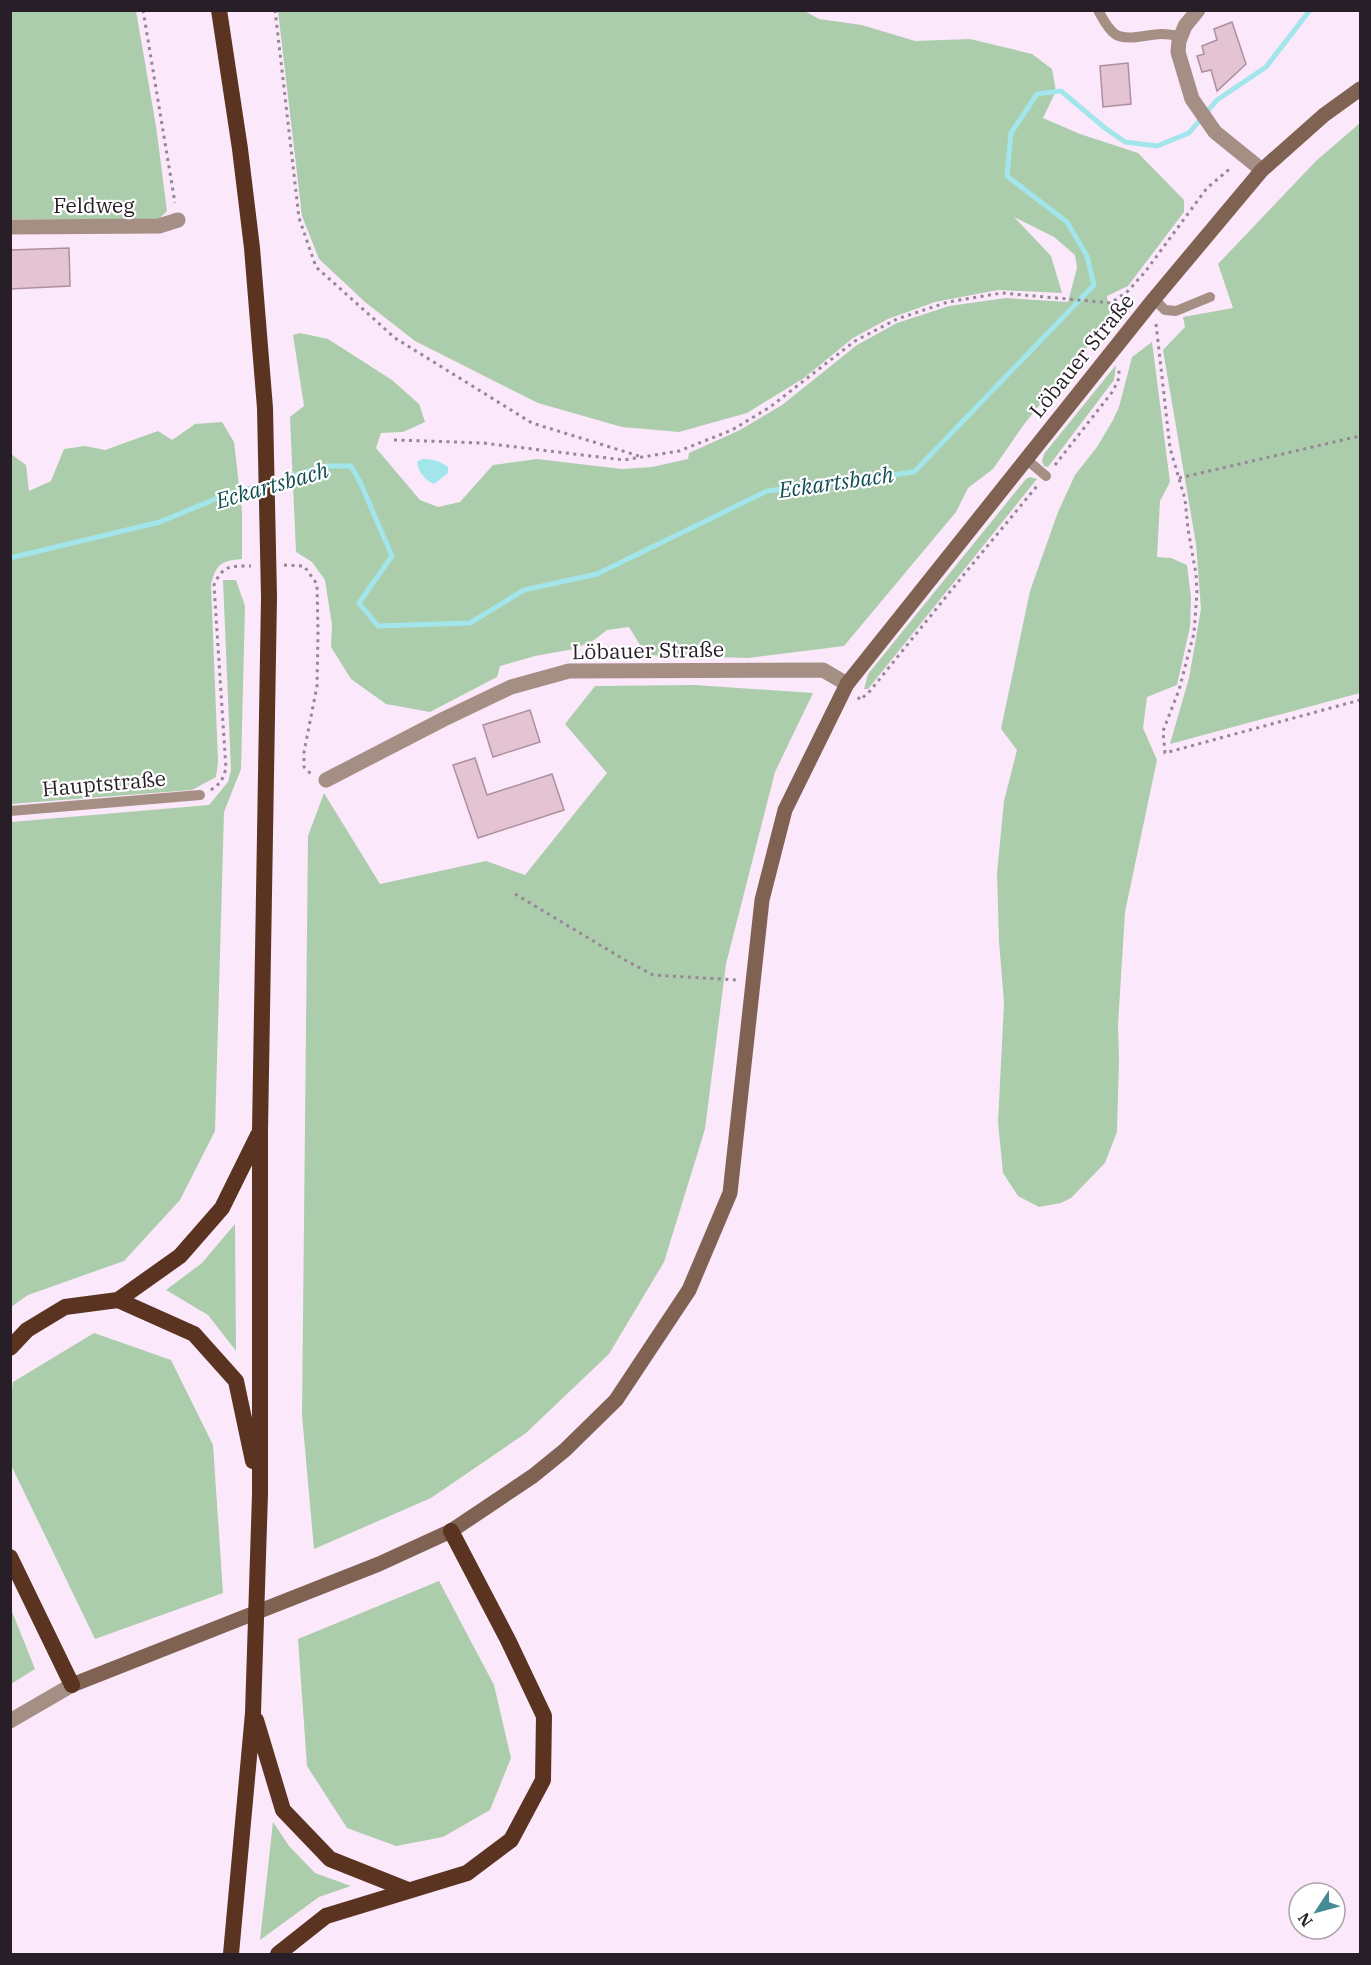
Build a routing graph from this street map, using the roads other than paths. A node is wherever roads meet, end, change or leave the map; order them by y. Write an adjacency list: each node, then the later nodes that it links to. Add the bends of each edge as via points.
1 (219, 10): 17 (highway, via 251,237 265,408 269,597)
2 (1098, 10): 4 (lane, via 1107,26 1121,37)
3 (1198, 10): 4 (street)
4 (1181, 36): 6 (street, via 1178,52 1192,99 1215,132)
5 (1360, 89): 6 (main road, Löbauer Straße)
6 (1262, 170): 10 (main road, Löbauer Straße)
7 (178, 220): 8 (street, Feldweg, via 159,226)
8 (10, 227)
9 (1210, 297): 10 (lane, via 1176,311 1165,310)
10 (1154, 299): 11 (main road, Löbauer Straße)
11 (1026, 459): 12 (lane); 13 (main road, Löbauer Straße)
12 (1046, 476)
13 (847, 684): 14 (street, Löbauer Straße, via 823,670 569,671 511,687); 21 (main road, Löbauer Straße, via 785,810 762,900 730,1193 689,1290 616,1400 541,1470)
14 (326, 780)
15 (200, 795): 16 (lane, Hauptstraße)
16 (10, 811)
17 (260, 1131): 18 (highway, via 222,1209 180,1256); 20 (highway)
18 (118, 1300): 19 (highway, via 64,1307 27,1330); 20 (highway, via 194,1334 236,1382)
19 (10, 1348)
20 (260, 1494): 24 (highway)
21 (451, 1531): 23 (main road, Löbauer Straße, via 379,1564); 26 (highway, via 544,1716 543,1780 511,1840 467,1873)
22 (10, 1557): 23 (highway)
23 (72, 1685): 25 (street)
24 (253, 1713): 26 (highway, via 283,1810 330,1859); 27 (highway)
25 (10, 1721)
26 (408, 1890): 28 (highway, via 326,1916)
27 (231, 1954)
28 (279, 1954)

